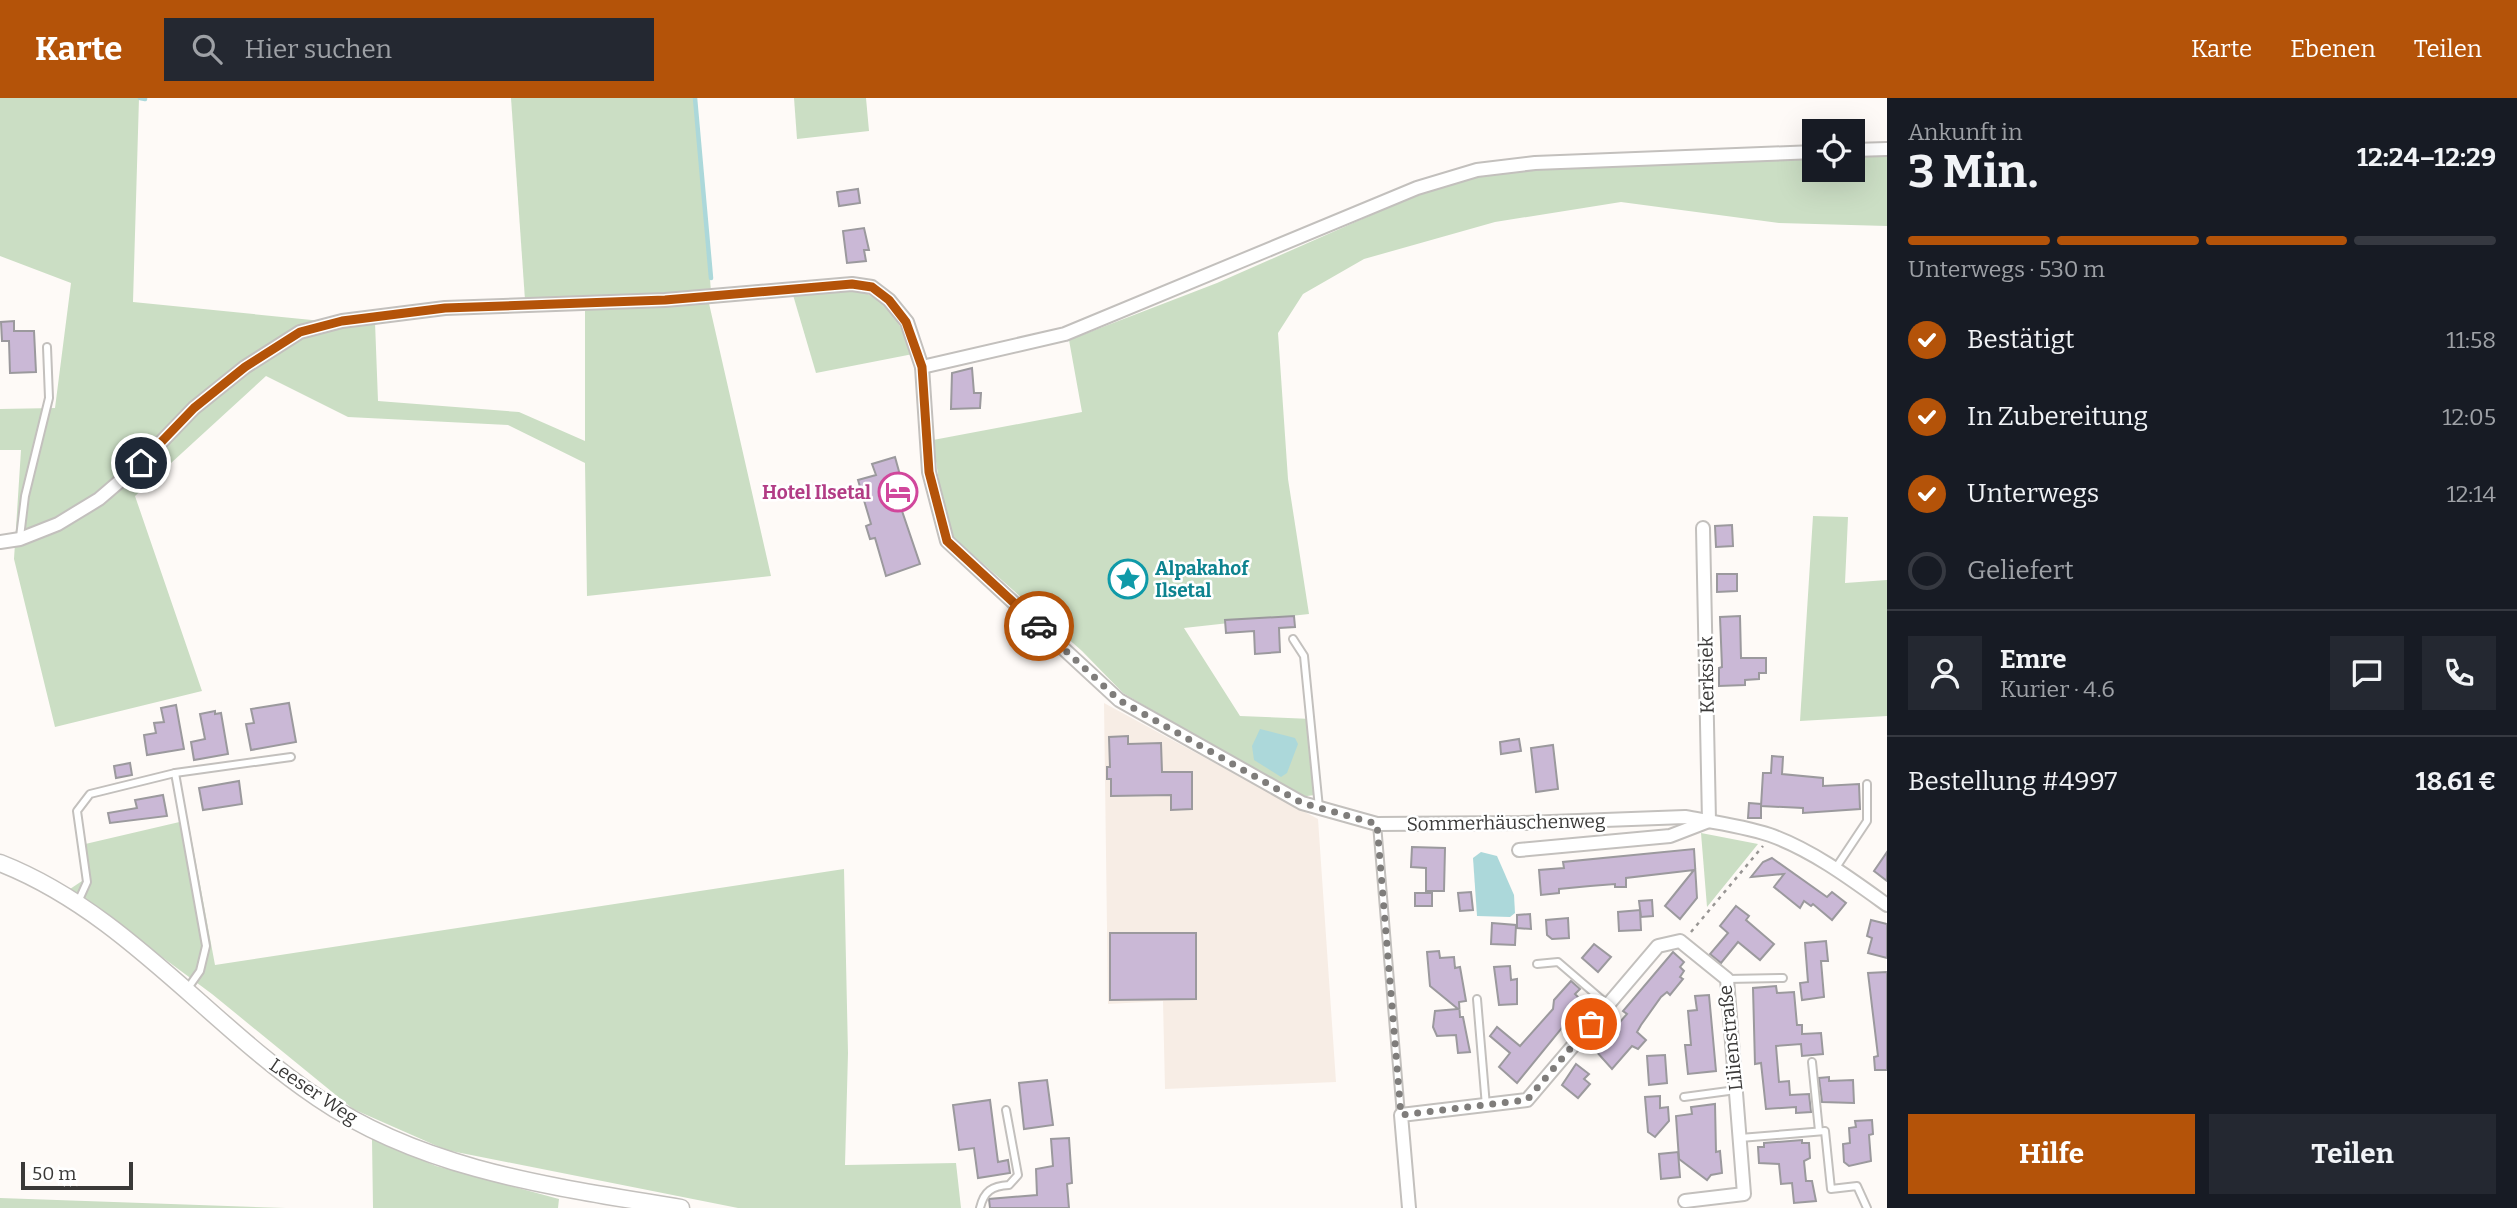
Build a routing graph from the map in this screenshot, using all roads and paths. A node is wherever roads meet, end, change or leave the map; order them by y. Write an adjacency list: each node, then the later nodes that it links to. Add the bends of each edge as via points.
1 (1887, 149): 2 (street)
2 (1865, 150)
3 (1802, 153): 5 (street, via 1535,163 1477,170 1417,188 1065,334)
4 (47, 348): 7 (lane, via 49,398 25,496)
5 (922, 367): 7 (street, Sommerhäuschenweg, via 906,322 889,300 872,287 852,284 665,300 445,308 342,321 300,332 245,367 194,408 99,499 58,524); 13 (street, Sommerhäuschenweg, via 929,472 947,541 1119,700 1281,792)
6 (1703, 528): 14 (street, Kerksiek)
7 (20, 539): 8 (street)
8 (0, 542)
9 (1293, 639): 13 (lane, via 1304,656)
10 (291, 757): 11 (lane)
11 (175, 773): 20 (lane, via 90,794 78,811 87,882); 26 (lane, via 206,946 200,971)
12 (1867, 785): 19 (lane, via 1867,821)
13 (1319, 808): 15 (street, Sommerhäuschenweg)
14 (1709, 821): 15 (street, Sommerhäuschenweg, via 1685,817); 16 (street, Sommerhäuschenweg); 17 (street, via 1670,836)
15 (1377, 824): 34 (lane)
16 (1771, 835): 19 (street, Sommerhäuschenweg); 22 (path)
17 (1519, 850)
18 (0, 863): 20 (street, Leeser Weg)
19 (1835, 869): 21 (street, Sommerhäuschenweg)
20 (78, 902): 26 (street, Leeser Weg)
21 (1887, 905)
22 (1680, 941): 25 (street, Lilienstraße); 28 (street, via 1658,946)
23 (1537, 964): 28 (lane, via 1558,962)
24 (1783, 978): 25 (lane)
25 (1727, 979): 30 (street, Lilienstraße)
26 (187, 990): 38 (street, Leeser Weg, via 299,1085 393,1139 527,1182)
27 (1476, 999): 32 (lane)
28 (1607, 1004): 32 (street, via 1527,1100)
29 (1812, 1062): 35 (lane)
30 (1736, 1090): 31 (lane); 36 (street, Lilienstraße)
31 (1684, 1097)
32 (1486, 1108): 34 (street)
33 (1006, 1110): 39 (lane, via 1018,1175 1009,1185 987,1191)
34 (1401, 1115): 40 (street)
35 (1819, 1131): 36 (lane); 41 (lane, via 1825,1131 1831,1189 1857,1186)
36 (1740, 1138): 37 (street, Lilienstraße, via 1744,1194)
37 (1685, 1200)
38 (681, 1208)
39 (980, 1208)
40 (1409, 1208)
41 (1867, 1208)

